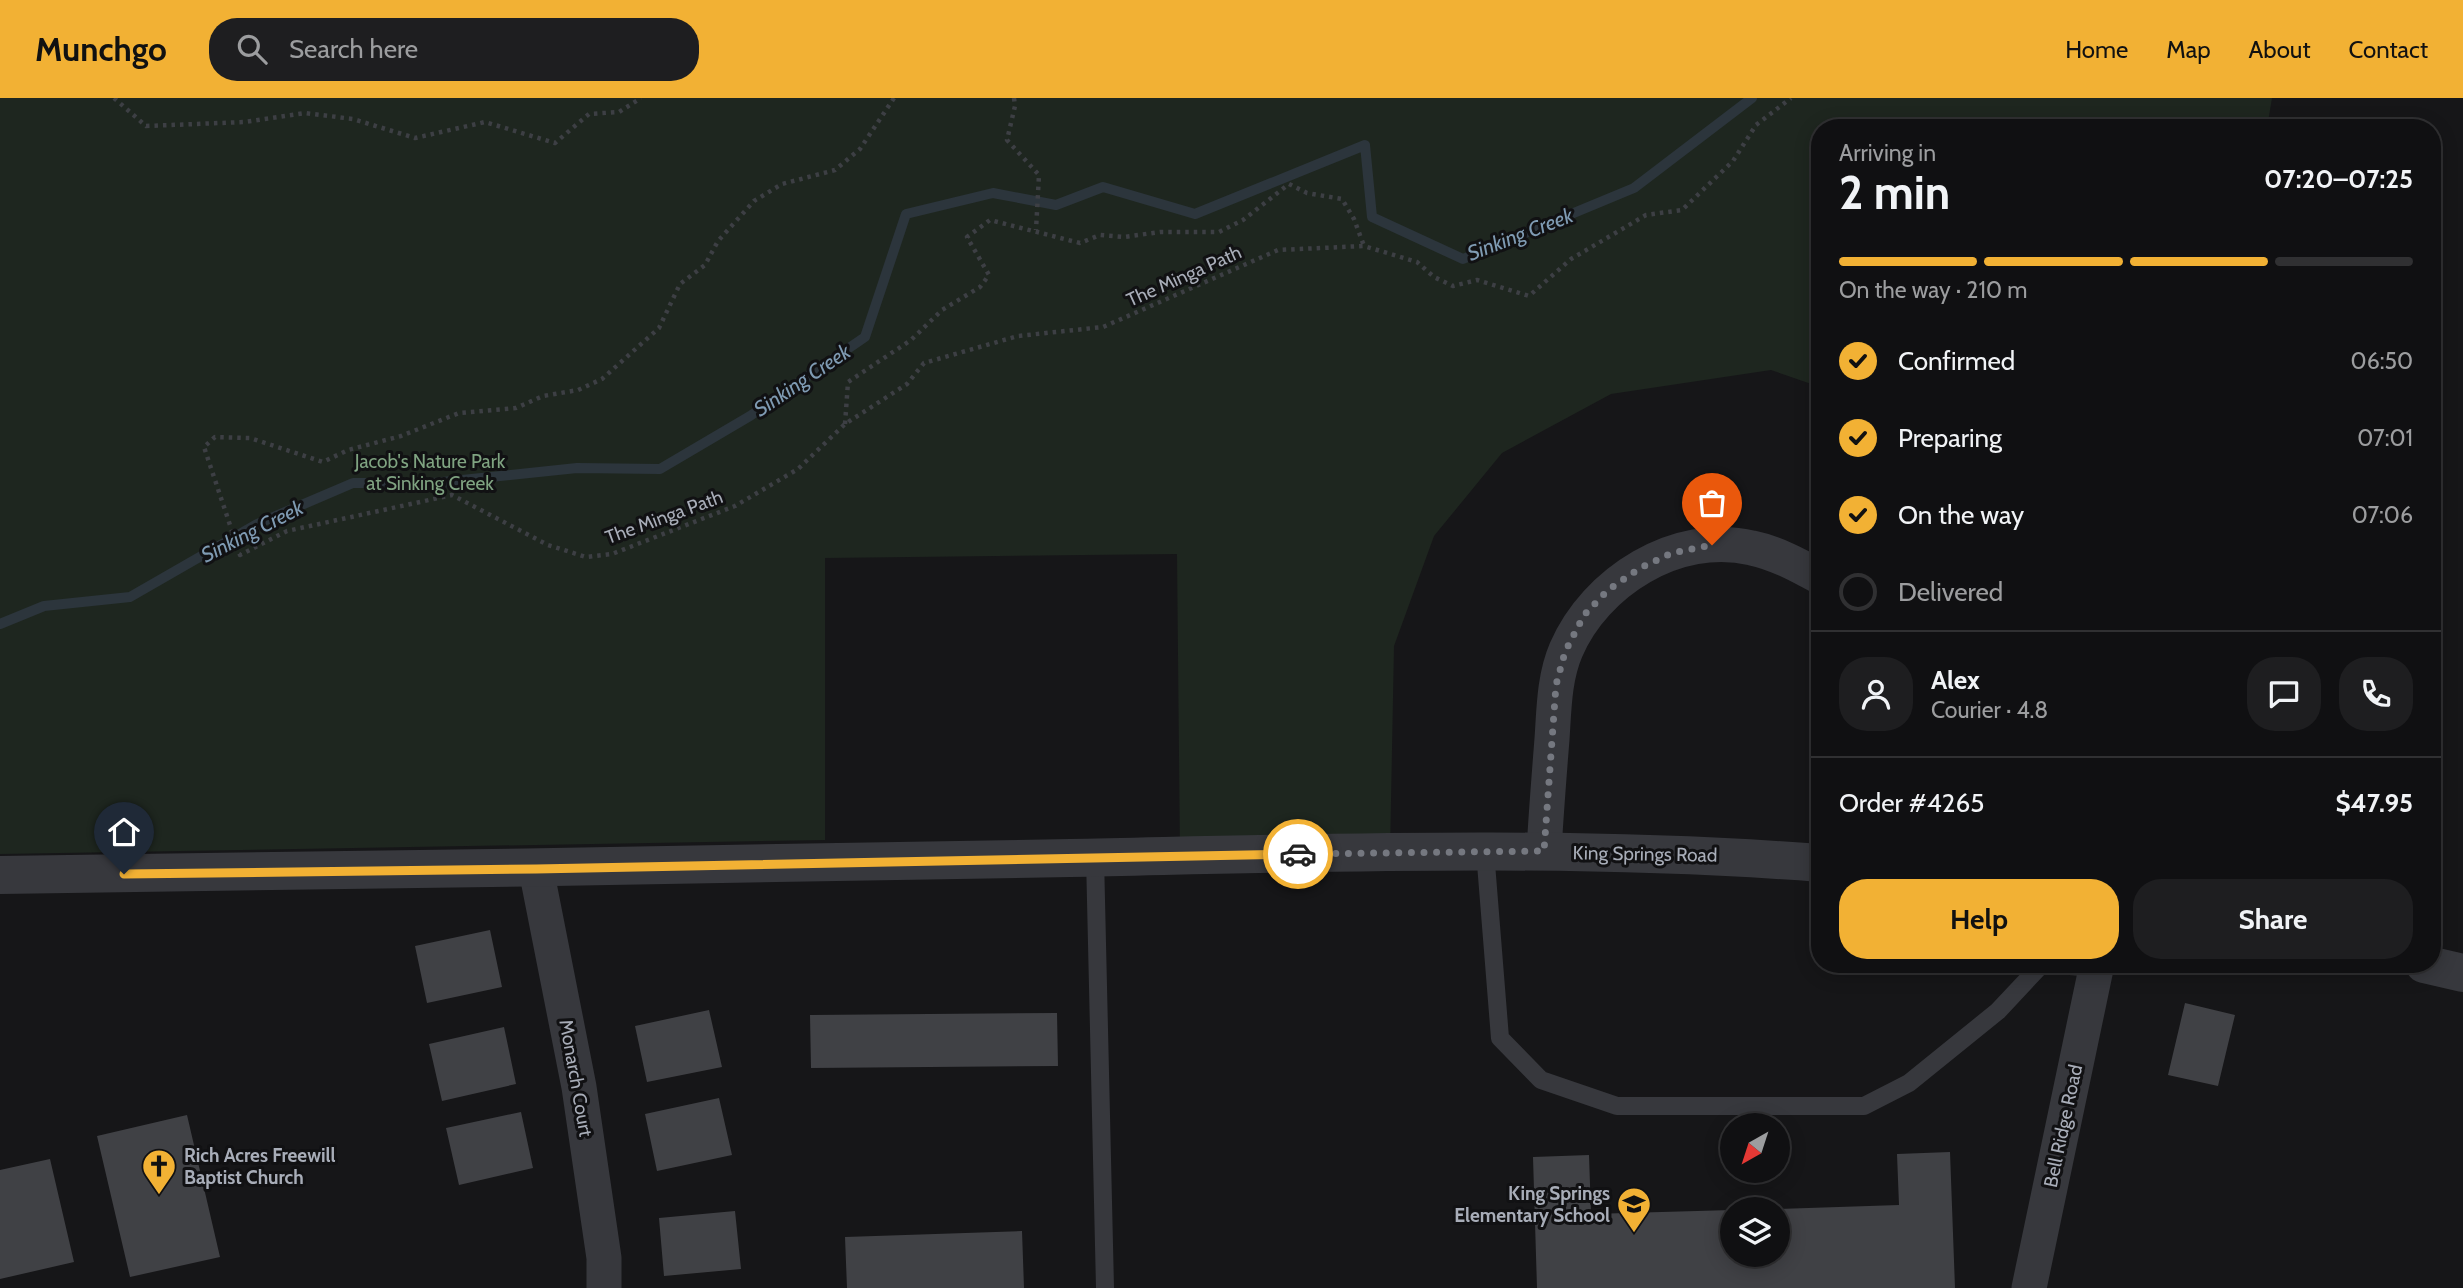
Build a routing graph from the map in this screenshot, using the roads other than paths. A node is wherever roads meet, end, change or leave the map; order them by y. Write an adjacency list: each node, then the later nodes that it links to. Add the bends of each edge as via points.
1 (1811, 572): 3 (street, via 1750,547 1712,545 1672,553 1640,568 1608,590 1584,615 1565,652 1556,685)
2 (1485, 851): 3 (street, King Springs Road); 4 (street, King Springs Road); 9 (lane, via 1500,1038 1541,1080 1617,1106 1864,1106 1909,1083 1998,1010)
3 (1544, 851): 5 (street, King Springs Road)
4 (1095, 857): 6 (street, King Springs Road); 13 (lane)
5 (1811, 862)
6 (536, 869): 7 (street, King Springs Road); 12 (street, Monarch Court, via 579,1087 604,1258)
7 (0, 875)
8 (2441, 968): 11 (street)
9 (2034, 973)
10 (2096, 973): 14 (street, Bell Ridge Road)
11 (2463, 974)
12 (604, 1288)
13 (1105, 1288)
14 (2029, 1288)

